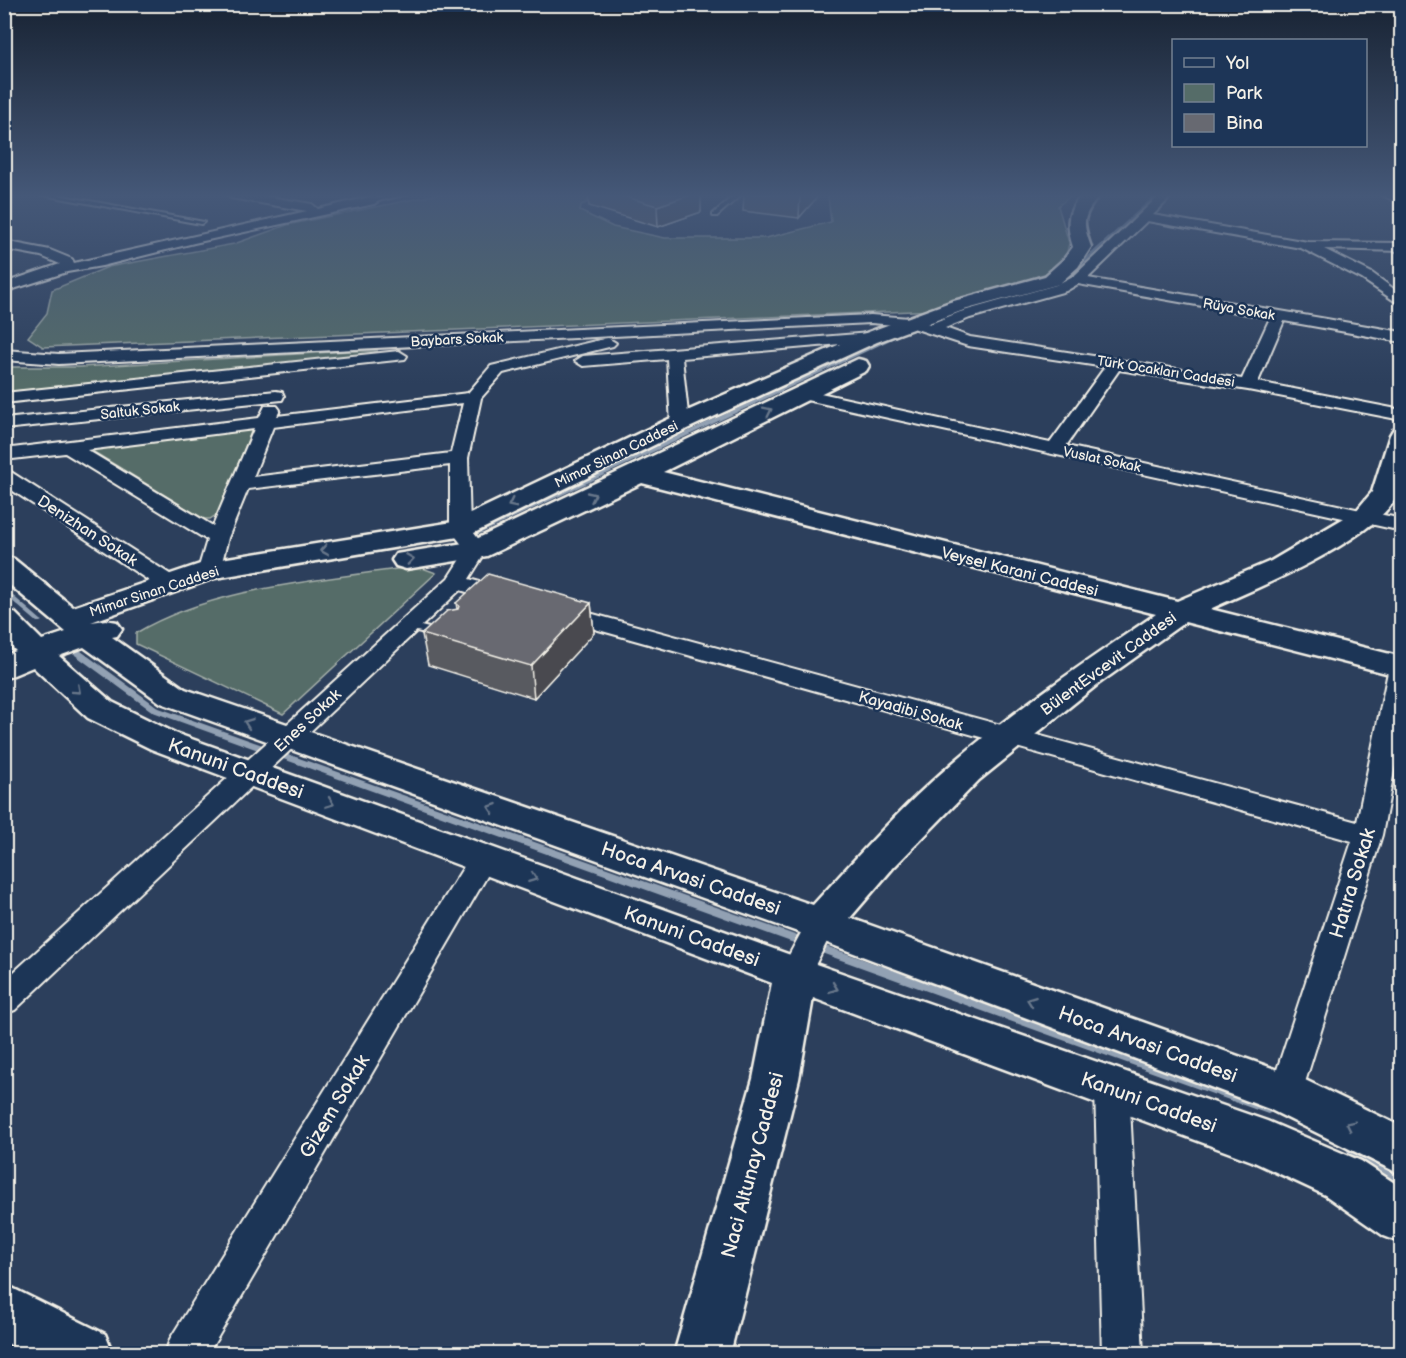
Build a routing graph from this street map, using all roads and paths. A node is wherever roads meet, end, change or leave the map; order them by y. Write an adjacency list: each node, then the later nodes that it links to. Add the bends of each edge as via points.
1 (56, 257): 6 (street, via 67,262)
2 (121, 257): 6 (street)
3 (1075, 257): 11 (street, Mimar Sinan Caddesi, via 1052,280)
4 (1101, 257): 7 (street)
5 (1329, 257): 9 (street, via 1366,276)
6 (65, 268): 8 (street)
7 (1077, 280): 10 (street, Rüya Sokak); 11 (street, via 1061,288)
8 (4, 288)
9 (1401, 302)
10 (1279, 316): 13 (street, Rüya Sokak); 21 (street)
11 (919, 326): 12 (street, Baybars Sokak, via 860,320); 15 (street, Mimar Sinan Caddesi); 18 (street, Türk Ocakları Caddesi, via 968,341); 22 (street, Mimar Sinan Caddesi)
12 (677, 327): 14 (street, Baybars Sokak); 20 (street)
13 (1401, 337)
14 (474, 338): 17 (street, Baybars Sokak, via 59,358); 19 (street, via 402,356)
15 (870, 338): 16 (street); 28 (street, Mimar Sinan Caddesi)
16 (674, 352): 20 (street); 28 (street)
17 (4, 355)
18 (1116, 363): 21 (street, Türk Ocakları Caddesi); 32 (street)
19 (284, 369): 23 (street); 25 (street)
20 (497, 369): 24 (street)
21 (1248, 385): 26 (street, Türk Ocakları Caddesi)
22 (802, 394): 32 (street, Vuslat Sokak); 35 (street, Mimar Sinan Caddesi, one-way to 22)
23 (276, 396): 27 (street); 29 (street, Saltuk Sokak)
24 (473, 396): 27 (street); 34 (street)
25 (4, 398)
26 (1401, 415)
27 (266, 421): 31 (street); 37 (street)
28 (680, 423): 40 (street, Mimar Sinan Caddesi, one-way to 40)
29 (4, 424)
30 (1401, 435): 38 (street, BülentEvcevit Caddesi, via 1385,493)
31 (68, 446): 33 (street); 41 (street)
32 (1055, 449): 38 (street, Vuslat Sokak)
33 (4, 455)
34 (459, 458): 37 (street); 40 (street)
35 (639, 474): 42 (street, Mimar Sinan Caddesi, one-way to 35); 47 (street, Veysel Karani Caddesi)
36 (4, 476): 46 (street, Denizhan Sokak)
37 (240, 484): 41 (street)
38 (1366, 517): 39 (street, Vuslat Sokak); 47 (street, BülentEvcevit Caddesi, via 1281,567)
39 (1401, 525)
40 (460, 529): 42 (street); 44 (street, Mimar Sinan Caddesi, one-way to 44)
41 (218, 538): 44 (street)
42 (477, 550): 45 (street, Enes Sokak); 50 (street, Mimar Sinan Caddesi, one-way to 42, via 258,581)
43 (4, 565): 50 (street, Hoca Arvasi Caddesi)
44 (209, 570): 46 (street, Mimar Sinan Caddesi)
45 (456, 582): 49 (street, Enes Sokak); 55 (street, Kayadibi Sokak)
46 (171, 585): 50 (street, Mimar Sinan Caddesi)
47 (1180, 611): 53 (street, Veysel Karani Caddesi); 55 (street, BülentEvcevit Caddesi)
48 (4, 620): 52 (street, Kanuni Caddesi)
49 (408, 626): 51 (lane); 54 (street, Enes Sokak)
50 (79, 627): 52 (street, Mimar Sinan Caddesi); 54 (street, Hoca Arvasi Caddesi, one-way to 50, via 173,696)
51 (456, 638)
52 (20, 661): 56 (street, Kanuni Caddesi, one-way to 56, via 100,710 163,741)
53 (1401, 667): 57 (street, Hatıra Sokak)
54 (288, 737): 56 (street, Enes Sokak); 59 (street, Hoca Arvasi Caddesi, one-way to 54)
55 (1008, 737): 57 (street, Kayadibi Sokak); 59 (street, BülentEvcevit Caddesi, via 966,771 886,850)
56 (249, 773): 58 (street, Kanuni Caddesi, one-way to 58); 61 (street, Enes Sokak)
57 (1368, 836): 63 (street, Hatıra Sokak)
58 (483, 859): 60 (street, Kanuni Caddesi, one-way to 60); 68 (street, Gizem Sokak)
59 (821, 924): 60 (street); 63 (street, Hoca Arvasi Caddesi, one-way to 59)
60 (795, 974): 62 (street, Kanuni Caddesi, one-way to 62); 69 (street, Naci Altunay Caddesi, via 776,1079)
61 (4, 1000)
62 (1112, 1088): 65 (street, Kanuni Caddesi, via 1267,1144 1343,1178); 70 (street)
63 (1286, 1094): 64 (street, Hoca Arvasi Caddesi, one-way to 63)
64 (1401, 1152)
65 (1401, 1218)
66 (4, 1311): 67 (street)
67 (85, 1353)
68 (186, 1353)
69 (702, 1353)
70 (1123, 1353)

